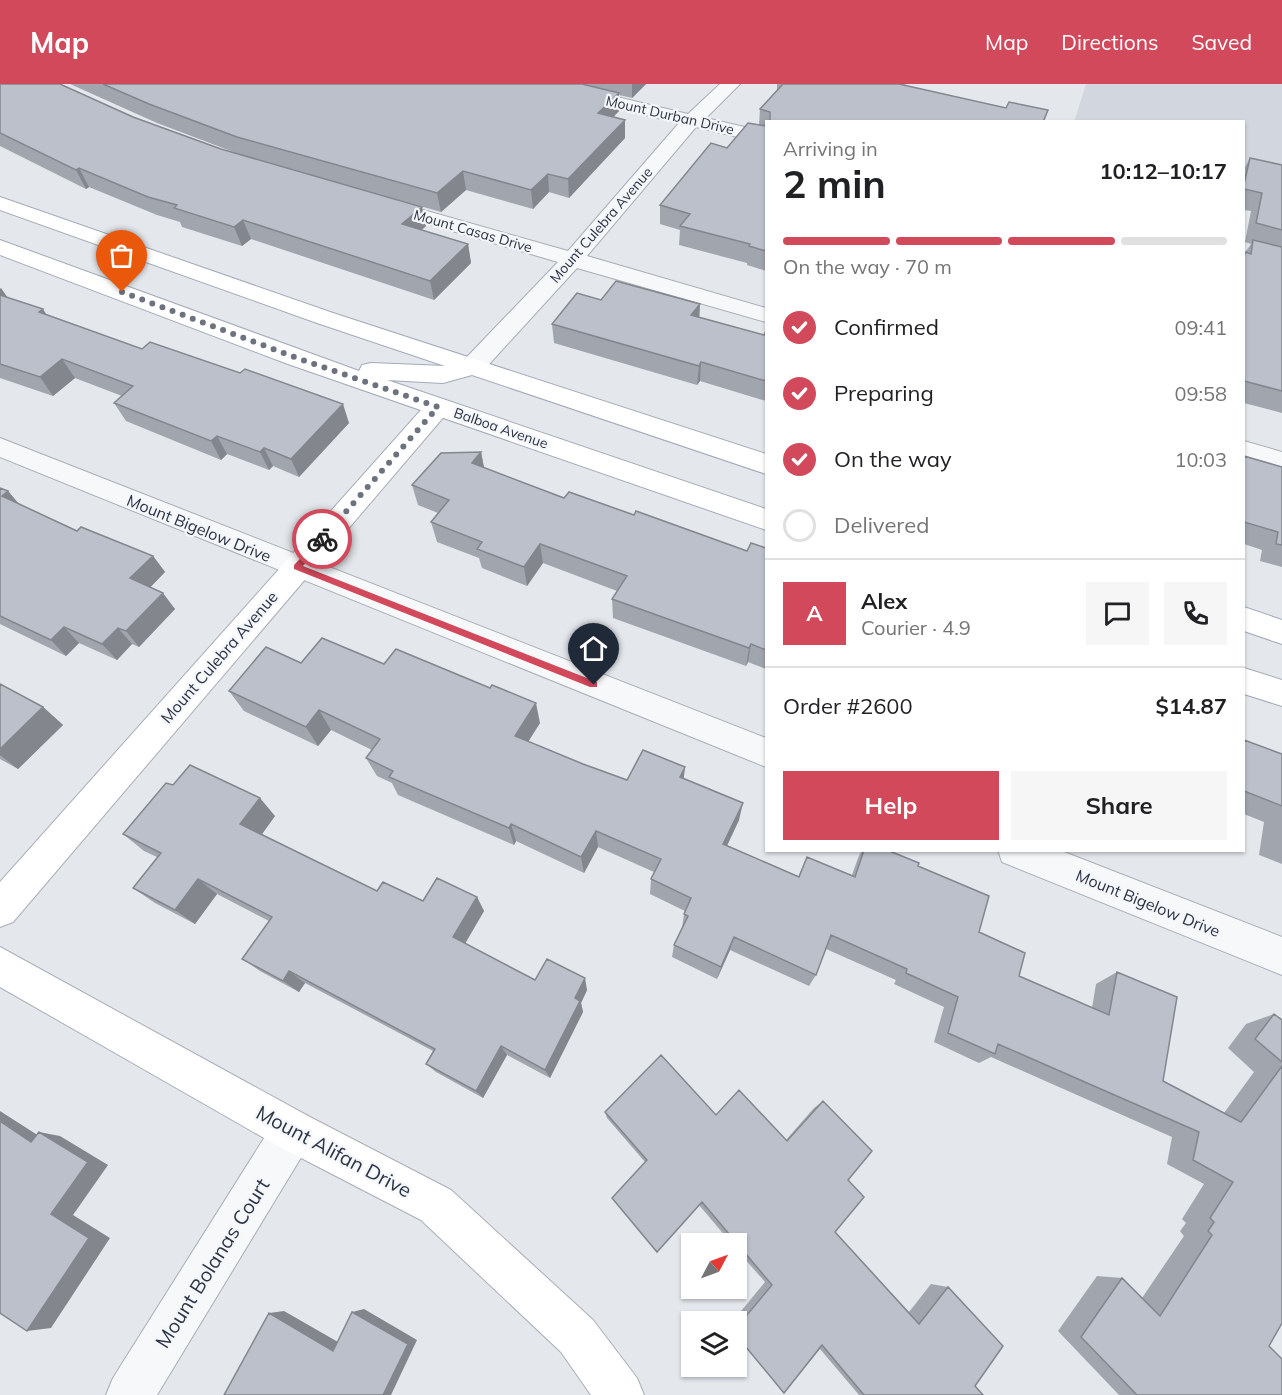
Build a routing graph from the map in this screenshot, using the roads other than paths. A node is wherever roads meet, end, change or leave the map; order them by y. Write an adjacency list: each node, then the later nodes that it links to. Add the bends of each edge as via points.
1 (539, 84): 3 (street, Mount Durban Drive)
2 (731, 84): 3 (street, Mount Culebra Avenue)
3 (692, 120): 4 (street, Mount Durban Drive); 8 (street, Mount Culebra Avenue)
4 (765, 138)
5 (359, 198): 8 (street, Mount Casas Drive)
6 (0, 203): 11 (main road)
7 (0, 247): 10 (main road, Balboa Avenue)
8 (572, 260): 9 (street, Mount Casas Drive); 11 (street, Mount Culebra Avenue)
9 (765, 315)
10 (297, 358): 11 (main road, via 408,374 443,375); 13 (main road, Balboa Avenue)
11 (473, 366): 12 (main road)
12 (560, 396): 13 (main road, via 480,395); 17 (main road)
13 (438, 407): 18 (main road, Balboa Avenue); 19 (main road, Mount Culebra Avenue)
14 (0, 447): 19 (street, Mount Bigelow Drive)
15 (1245, 450): 16 (street)
16 (1282, 461)
17 (765, 464)
18 (765, 520)
19 (297, 567): 24 (street, Mount Bigelow Drive); 26 (main road, Mount Culebra Avenue)
20 (1245, 620): 21 (main road)
21 (1282, 632)
22 (1245, 681): 23 (main road)
23 (1282, 693)
24 (765, 753)
25 (1020, 852): 27 (street, Mount Bigelow Drive)
26 (0, 909)
27 (1282, 956)
28 (0, 966): 29 (main road, Mount Alifan Drive)
29 (293, 1131): 30 (street, Mount Bolanas Court); 31 (main road, Mount Alifan Drive, via 436,1205 577,1336)
30 (130, 1395)
31 (620, 1395)

